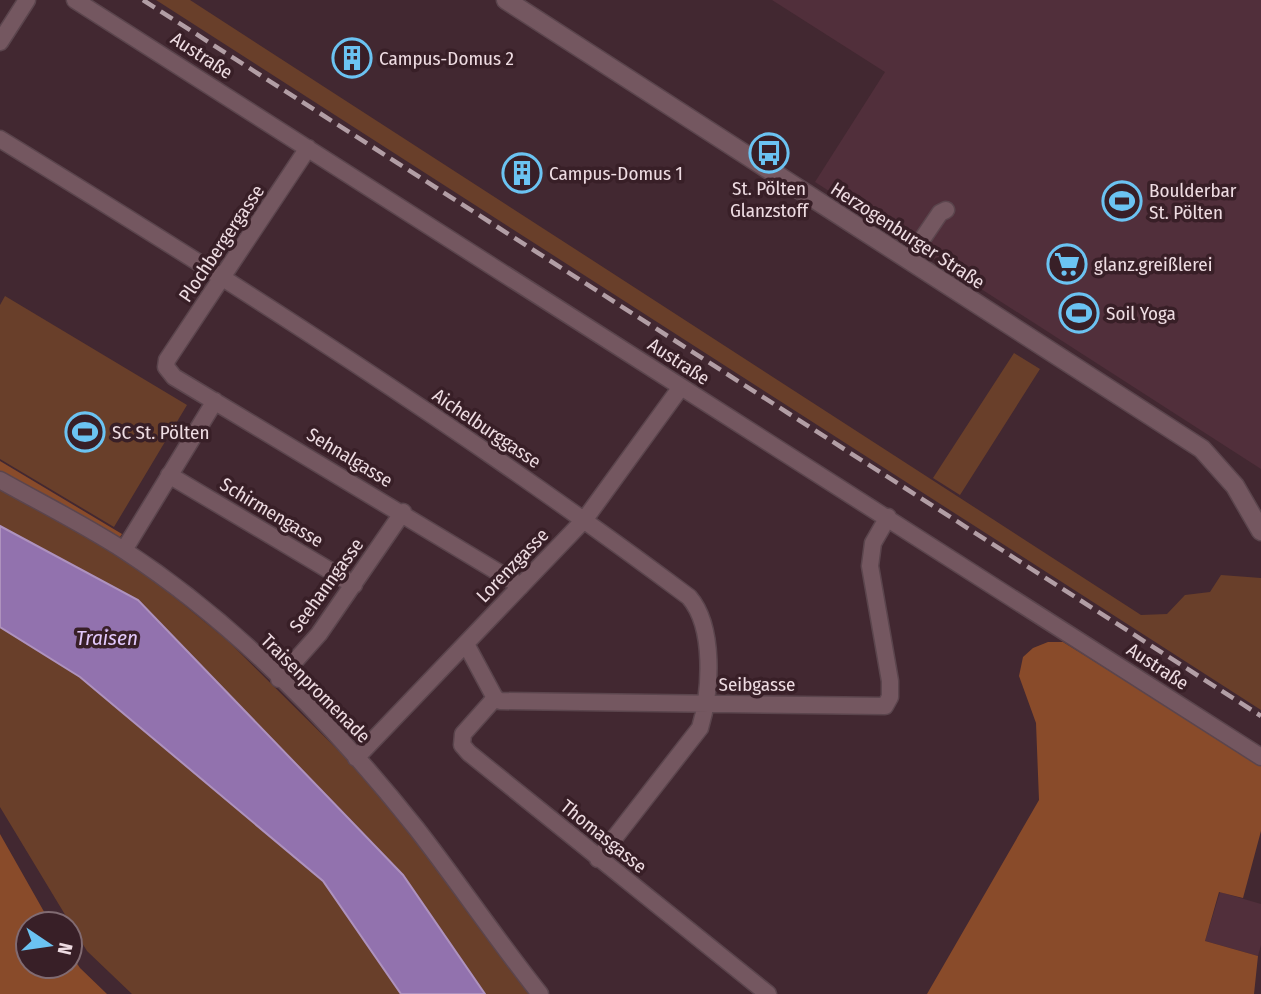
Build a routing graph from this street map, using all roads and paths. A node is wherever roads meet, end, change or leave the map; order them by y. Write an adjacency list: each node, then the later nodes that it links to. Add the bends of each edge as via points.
1 (27, 0): 4 (street)
2 (75, 0): 6 (street, Austraße)
3 (506, 0): 8 (street, Herzogenburger Straße)
4 (0, 42)
5 (0, 139): 9 (street, Aichelburggasse)
6 (308, 148): 9 (street, Plochbergergasse); 11 (street, Austraße)
7 (946, 210): 8 (street)
8 (908, 260): 18 (street, Herzogenburger Straße, via 1202,449 1235,486)
9 (225, 277): 10 (street, Plochbergergasse); 17 (street, Aichelburggasse)
10 (167, 360): 12 (street, Sehnalgasse, via 166,367 174,377)
11 (681, 387): 16 (street, Austraße); 17 (street, Lorenzgasse)
12 (215, 401): 13 (street); 15 (street, Sehnalgasse)
13 (169, 475): 19 (street); 20 (street, Schirmengasse)
14 (0, 480): 19 (street, Traisenpromenade)
15 (403, 512): 20 (street, Seehanngasse); 21 (street, Sehnalgasse)
16 (888, 517): 25 (street, Seibgasse, via 873,543 870,566 890,681 886,706); 26 (street, Austraße)
17 (585, 519): 21 (street, Lorenzgasse); 25 (street, Aichelburggasse, via 697,606 706,629)
18 (1261, 531)
19 (124, 550): 23 (street, Traisenpromenade, via 179,590)
20 (354, 585): 23 (street, Seehanngasse)
21 (521, 586): 22 (street, Lorenzgasse)
22 (466, 644): 24 (street); 27 (street, Lorenzgasse)
23 (279, 679): 27 (street, Traisenpromenade)
24 (495, 698): 25 (street, Seibgasse, via 509,702); 28 (street, Thomasgasse, via 463,734 462,745)
25 (706, 705): 28 (street, Aichelburggasse, via 700,728)
26 (1261, 757)
27 (356, 758): 29 (street, Traisenpromenade, via 417,830)
28 (598, 859): 30 (street, Thomasgasse)
29 (540, 994)
30 (768, 994)

